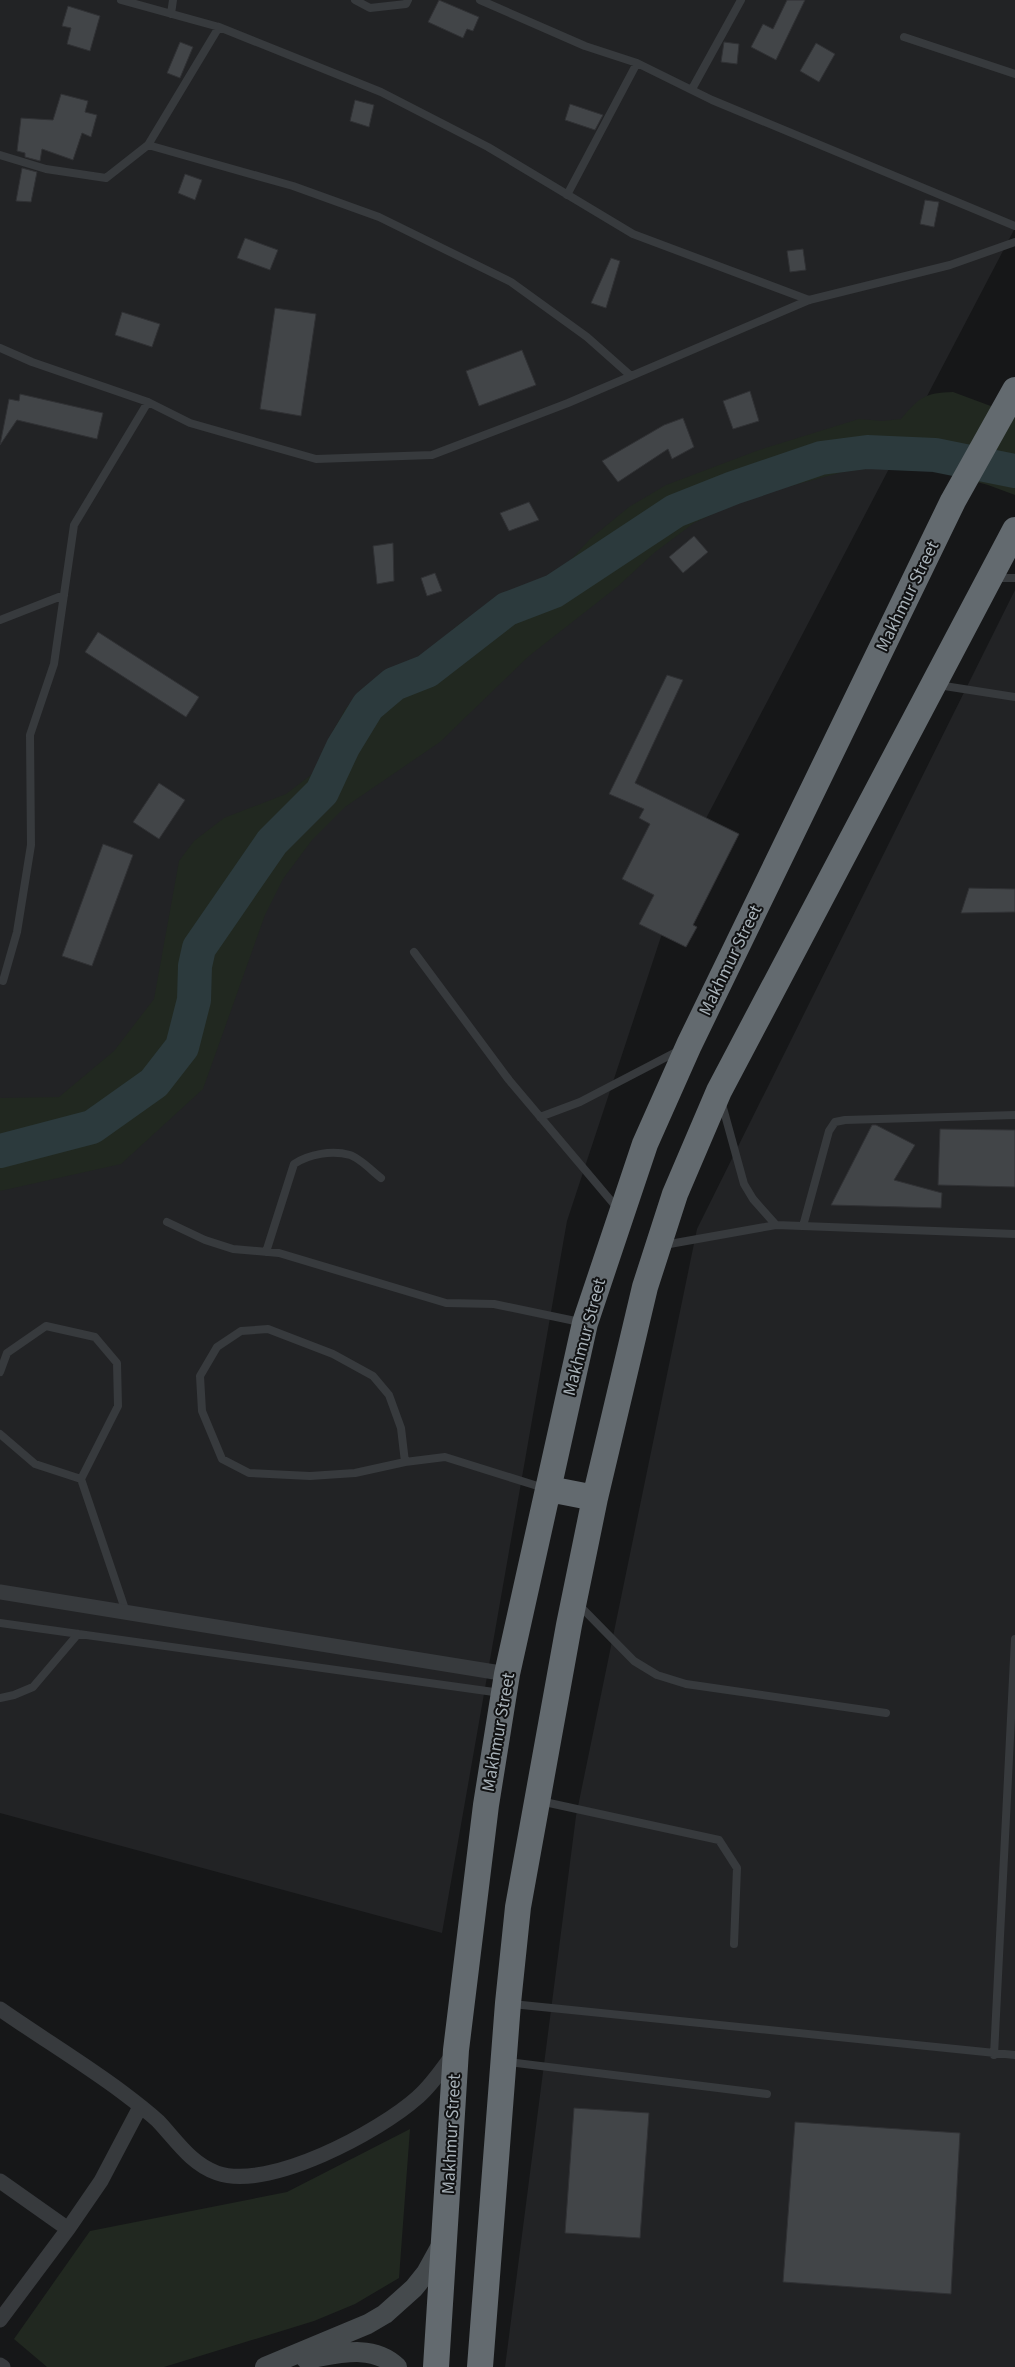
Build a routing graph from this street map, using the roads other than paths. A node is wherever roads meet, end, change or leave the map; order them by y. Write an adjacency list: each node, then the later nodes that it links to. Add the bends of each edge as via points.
1 (121, 0): 7 (lane)
2 (173, 0): 7 (lane)
3 (356, 0): 4 (lane, via 370,8 406,4)
4 (408, 0)
5 (480, 0): 10 (lane, via 585,46)
6 (741, 0): 12 (lane)
7 (172, 14): 8 (lane)
8 (219, 27): 13 (lane); 15 (lane, via 381,92 488,147)
9 (904, 37): 11 (lane)
10 (637, 63): 12 (lane); 15 (lane)
11 (1015, 74)
12 (692, 89): 16 (lane)
13 (148, 145): 14 (lane, via 106,178 46,169); 20 (lane, via 293,186 379,217 511,282 587,337)
14 (0, 155)
15 (567, 195): 18 (lane, via 633,234)
16 (1015, 226)
17 (1015, 242): 18 (lane, via 950,265)
18 (809, 300): 20 (lane)
19 (0, 348): 22 (lane)
20 (631, 376): 22 (lane, via 432,455 316,459 190,423)
21 (1013, 393): 31 (highway, Makhmur Street, via 953,502)
22 (148, 402): 25 (lane, via 74,525)
23 (1015, 530): 24 (highway)
24 (1002, 578): 27 (highway)
25 (64, 595): 26 (lane); 30 (lane, via 54,664 30,735 31,845 17,932)
26 (0, 620)
27 (933, 685): 28 (lane); 32 (highway)
28 (1015, 697)
29 (414, 952): 34 (lane)
30 (3, 981)
31 (689, 1046): 34 (lane, via 580,1102); 36 (highway, Makhmur Street, via 645,1144)
32 (719, 1091): 38 (lane, via 744,1184); 41 (highway)
33 (1015, 1115): 39 (lane, via 835,1122 829,1131)
34 (540, 1117): 36 (lane)
35 (381, 1178): 42 (lane, via 351,1155 305,1156 294,1164)
36 (621, 1212): 43 (highway, Makhmur Street)
37 (167, 1222): 42 (lane, via 233,1249)
38 (776, 1225): 39 (lane); 41 (lane)
39 (803, 1226): 40 (lane)
40 (1015, 1234)
41 (657, 1246): 49 (highway)
42 (266, 1252): 43 (lane, via 279,1253 446,1303 494,1304)
43 (585, 1323): 48 (highway, Makhmur Street)
44 (0, 1372): 47 (lane, via 7,1353 46,1326 95,1337 117,1363 118,1406)
45 (0, 1434): 47 (lane, via 35,1464)
46 (405, 1462): 46 (lane, via 401,1428 389,1396 373,1376 333,1354 268,1329 241,1331 217,1347 200,1376 202,1411 222,1459 249,1473 319,1476 355,1473); 48 (lane, via 445,1457)
47 (81, 1479): 52 (lane)
48 (548, 1489): 49 (highway); 56 (highway, Makhmur Street)
49 (595, 1498): 51 (highway)
50 (0, 1592): 52 (street)
51 (574, 1600): 58 (lane, via 634,1662 657,1675 686,1684); 59 (highway)
52 (126, 1612): 56 (street)
53 (0, 1623): 54 (lane)
54 (78, 1634): 56 (lane); 57 (lane, via 33,1687)
55 (1015, 1639): 64 (lane)
56 (506, 1684): 63 (highway, Makhmur Street, via 476,1875)
57 (0, 1698)
58 (886, 1714)
59 (538, 1801): 60 (lane, via 719,1840 737,1868); 61 (highway, via 518,1907)
60 (734, 1944)
61 (508, 2003): 64 (lane); 66 (highway)
62 (0, 2009): 68 (street)
63 (456, 2050): 68 (street, via 417,2098 389,2118 340,2147 294,2167 247,2177 218,2173 200,2164); 71 (highway, Makhmur Street)
64 (994, 2055): 65 (lane)
65 (1015, 2055)
66 (504, 2061): 67 (lane); 76 (highway)
67 (767, 2094)
68 (140, 2107): 70 (street, via 101,2181)
69 (0, 2181): 70 (street)
70 (68, 2229): 72 (street)
71 (444, 2240): 73 (main road, via 426,2273 385,2314); 75 (highway, Makhmur Street)
72 (0, 2320)
73 (270, 2365): 74 (main road, via 352,2351 373,2353)
74 (397, 2367)
75 (436, 2367)
76 (480, 2367)

